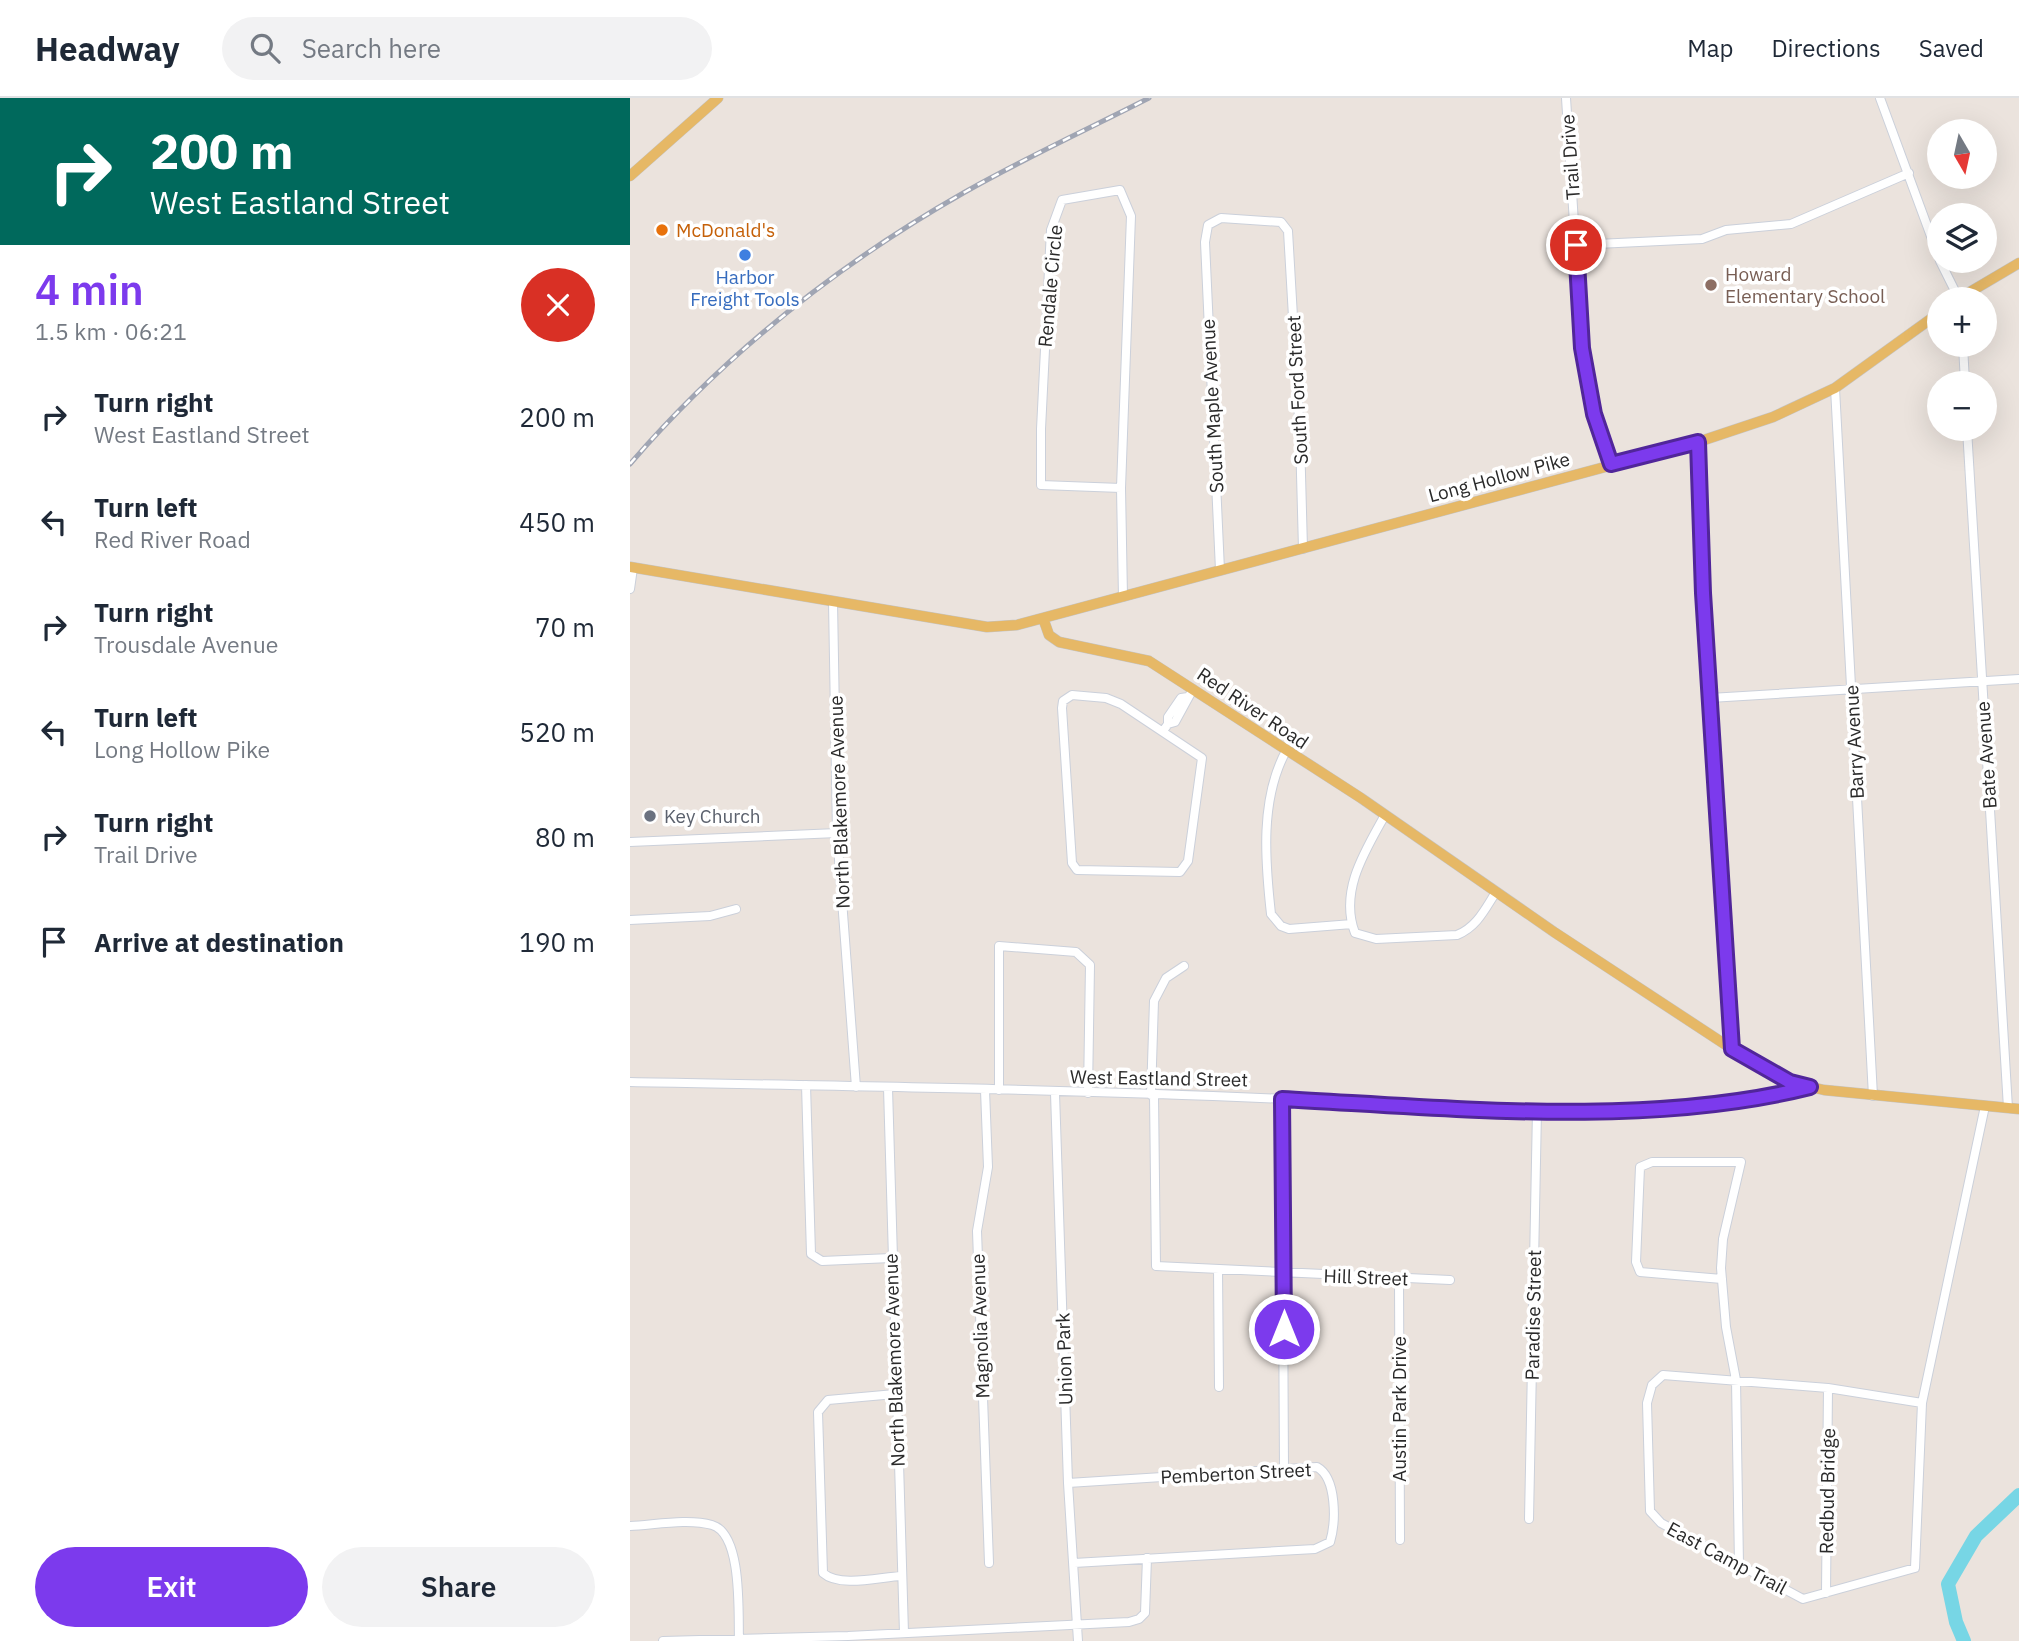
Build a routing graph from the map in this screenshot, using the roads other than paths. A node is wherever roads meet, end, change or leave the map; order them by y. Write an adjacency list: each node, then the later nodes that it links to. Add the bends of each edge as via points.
1 (718, 98): 5 (main road)
2 (1566, 98): 8 (street, Trail Drive)
3 (1880, 98): 4 (street)
4 (1909, 173): 6 (street); 8 (street, via 1791,224 1726,230 1702,239)
5 (630, 176)
6 (1927, 224)
7 (1205, 242): 17 (street, South Ford Street, via 1208,225 1221,218 1281,222 1288,231); 19 (street, South Maple Avenue)
8 (1576, 245): 15 (street, Trail Drive, via 1582,348 1594,414)
9 (2019, 262): 10 (main road)
10 (1978, 287)
11 (1927, 322): 12 (main road, Long Hollow Pike)
12 (1835, 388): 14 (main road, Long Hollow Pike, via 1773,417); 26 (street, Barry Avenue)
13 (1969, 441): 25 (street, Bate Avenue)
14 (1698, 442): 15 (main road, Long Hollow Pike); 28 (street)
15 (1611, 464): 17 (main road, Long Hollow Pike)
16 (1121, 488): 16 (street, Rendale Circle, via 1131,216 1120,190 1062,200 1051,230 1040,467 1041,485); 21 (street, Rendale Circle)
17 (1303, 550): 19 (main road, Long Hollow Pike)
18 (631, 568): 20 (street); 22 (main road)
19 (1220, 570): 21 (main road, Long Hollow Pike)
20 (630, 589)
21 (1123, 597): 23 (main road, Long Hollow Pike)
22 (833, 601): 23 (main road, via 986,626); 32 (street, North Blakemore Avenue)
23 (1043, 618): 27 (main road, Red River Road, via 1049,635 1059,642 1136,656)
24 (2019, 679): 25 (street)
25 (1981, 681): 26 (street); 54 (street, Bate Avenue, via 2007,1081)
26 (1851, 687): 28 (street); 51 (street, Barry Avenue)
27 (1190, 693): 29 (street, via 1181,698); 30 (main road, Red River Road)
28 (1710, 698): 39 (street)
29 (1166, 727): 29 (street, via 1202,758 1185,868 1173,873 1077,870 1072,863 1063,701 1072,695 1106,698)
30 (1286, 751): 31 (main road, Red River Road); 37 (street, via 1274,775 1268,813 1271,914 1289,929)
31 (1385, 815): 34 (main road, Red River Road); 37 (street, via 1356,868)
32 (837, 833): 33 (street); 43 (street, North Blakemore Avenue)
33 (630, 842)
34 (1496, 892): 37 (street, via 1478,920 1457,935 1362,938); 39 (main road, Red River Road)
35 (736, 909): 36 (street, via 710,916)
36 (630, 920)
37 (1352, 924)
38 (1184, 965): 50 (street, via 1166,978 1154,1001)
39 (1732, 1049): 41 (main road, Red River Road)
40 (630, 1082): 42 (street, West Eastland Street)
41 (1790, 1082): 44 (main road, West Eastland Street)
42 (806, 1085): 43 (street, West Eastland Street); 56 (street, via 811,1254 822,1261)
43 (856, 1087): 45 (street, West Eastland Street)
44 (1810, 1087): 51 (main road, West Eastland Street); 55 (street, West Eastland Street, via 1775,1096 1625,1111)
45 (888, 1088): 46 (street, West Eastland Street); 56 (street, North Blakemore Avenue)
46 (985, 1090): 47 (street, West Eastland Street); 73 (street, Magnolia Avenue, via 988,1167 976,1231)
47 (999, 1090): 48 (street, West Eastland Street); 49 (street, via 999,946 1076,952 1090,965)
48 (1055, 1093): 49 (street, West Eastland Street); 68 (street, Union Park)
49 (1088, 1093): 50 (street, West Eastland Street)
50 (1152, 1095): 52 (street, West Eastland Street); 57 (street, Hill Street, via 1156,1265)
51 (1873, 1096): 53 (main road)
52 (1282, 1099): 55 (street, West Eastland Street); 58 (street)
53 (1985, 1106): 54 (main road); 66 (street, East Camp Trail)
54 (2014, 1108)
55 (1537, 1110): 69 (street, Paradise Street)
56 (891, 1258): 65 (street, North Blakemore Avenue)
57 (1218, 1269): 58 (street, Hill Street); 63 (street)
58 (1284, 1273): 59 (street, Hill Street); 67 (street)
59 (1399, 1278): 61 (street, Hill Street); 71 (street, Austin Park Drive)
60 (1722, 1279): 60 (street, via 1723,1239 1741,1162 1651,1162 1640,1167 1636,1262 1640,1272); 62 (street)
61 (1450, 1280)
62 (1736, 1380): 64 (street, East Camp Trail); 75 (street); 75 (street, East Camp Trail, via 1664,1375 1652,1385 1647,1402 1650,1511 1661,1523)
63 (1219, 1388)
64 (1828, 1388): 66 (street, East Camp Trail); 77 (street, Redbud Bridge)
65 (895, 1394): 76 (street, North Blakemore Avenue); 76 (street, via 828,1400 821,1405 820,1479 824,1573 841,1580)
66 (1922, 1403): 77 (street, East Camp Trail, via 1915,1568)
67 (1284, 1468): 68 (street, Pemberton Street); 72 (street, Pemberton Street, via 1317,1467 1330,1480 1332,1536 1324,1547)
68 (1068, 1483): 74 (street, Union Park)
69 (1529, 1519)
70 (630, 1526): 81 (street, via 702,1523 719,1530 734,1555)
71 (1400, 1540)
72 (1147, 1558): 74 (street, Pemberton Street); 78 (street, via 1147,1604 1139,1619)
73 (989, 1563)
74 (1074, 1563): 78 (street, Union Park)
75 (1739, 1565): 77 (street, East Camp Trail, via 1803,1599)
76 (901, 1576): 79 (street, North Blakemore Avenue)
77 (1826, 1593)
78 (1078, 1624): 79 (street); 83 (street, Union Park)
79 (904, 1633): 80 (street)
80 (848, 1639): 81 (street)
81 (739, 1640): 82 (street)
82 (663, 1641)
83 (1078, 1641)

